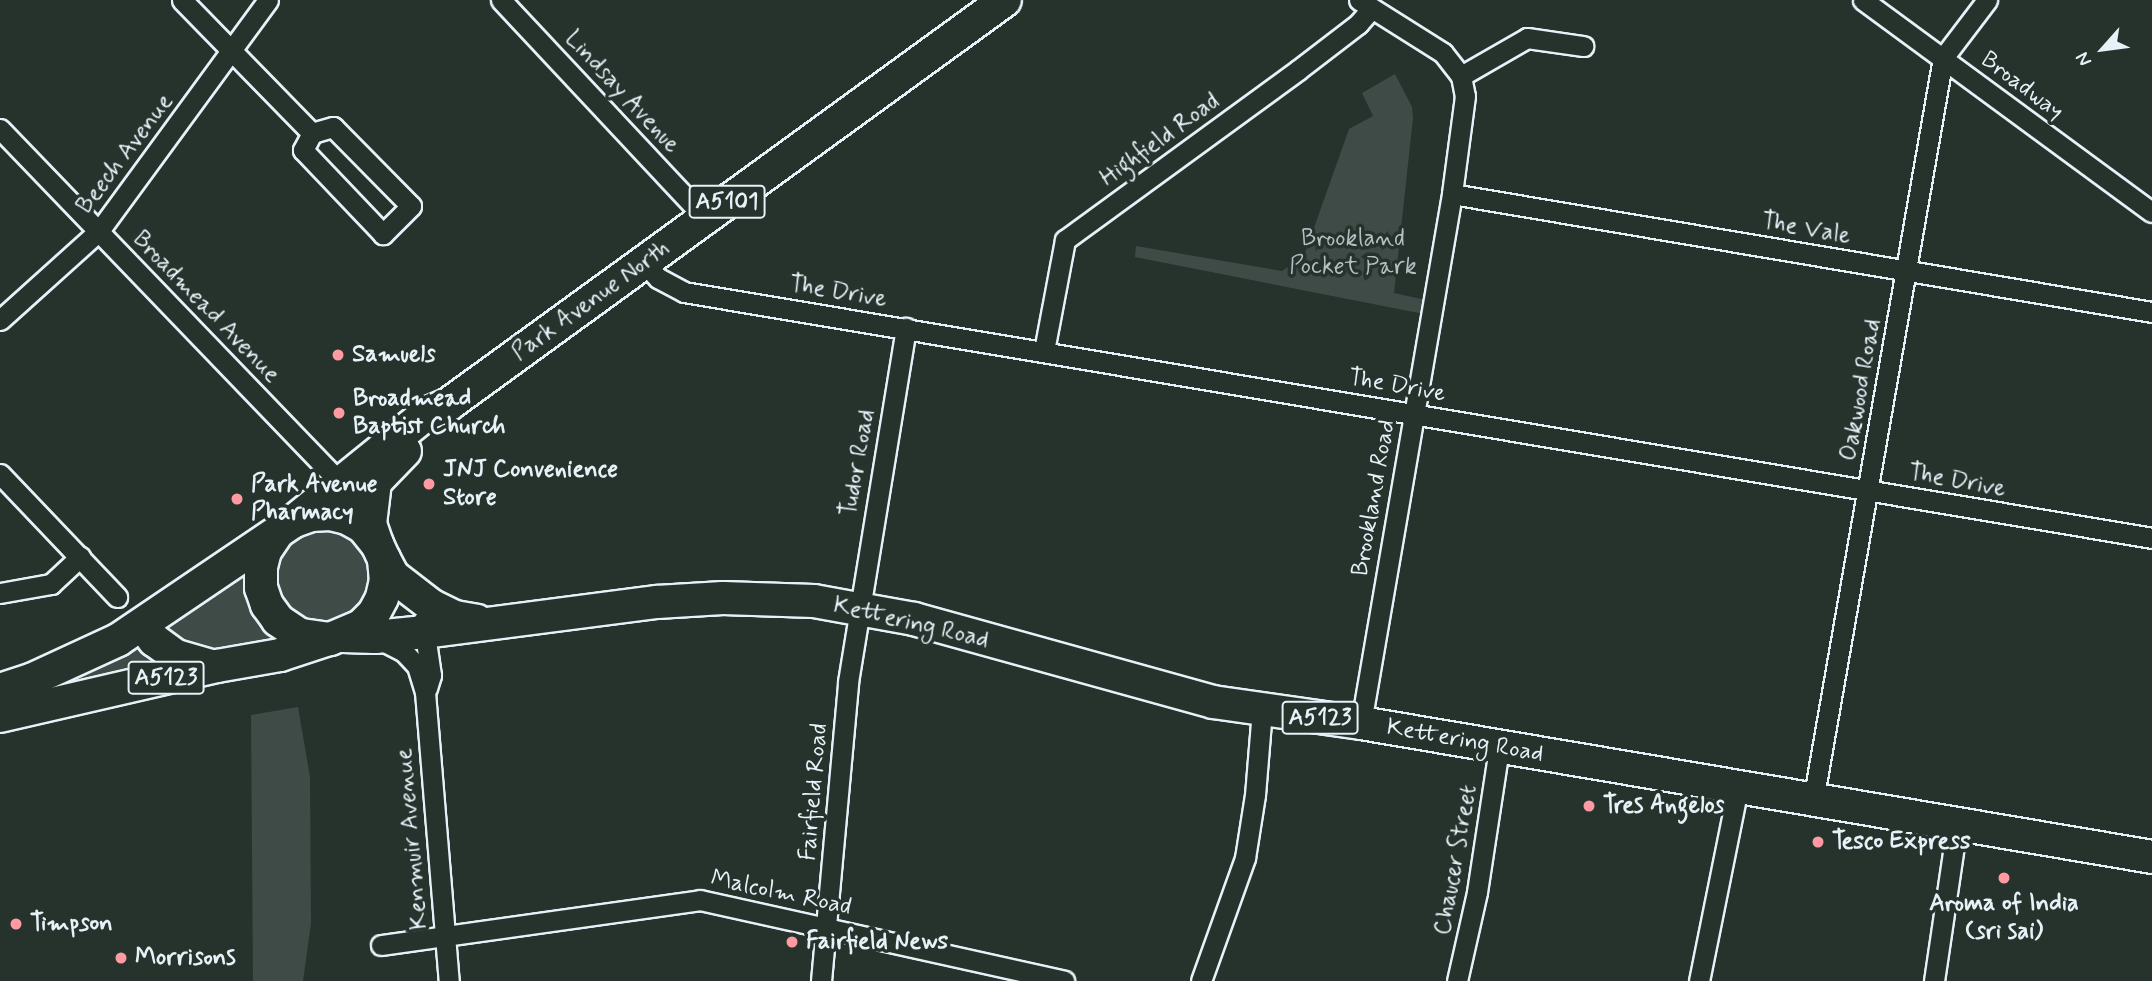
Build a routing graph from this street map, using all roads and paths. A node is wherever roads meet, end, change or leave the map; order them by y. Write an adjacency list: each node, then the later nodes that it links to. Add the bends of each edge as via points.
1 (182, 0): 9 (street)
2 (268, 0): 9 (street, Beech Avenue)
3 (501, 0): 16 (street, Lindsay Avenue)
4 (1005, 0): 16 (main road, Park Avenue North / A5101)
5 (1863, 0): 10 (street, Broadway)
6 (1987, 0): 10 (street, Oakwood Road)
7 (1366, 4): 11 (street, via 1443,53); 23 (street, Highfield Road, via 1358,24 1065,240)
8 (1583, 47): 11 (street, via 1527,38)
9 (231, 51): 13 (street); 17 (street, Beech Avenue)
10 (1943, 58): 15 (street, Broadway); 19 (street, Oakwood Road)
11 (1461, 76): 14 (street, Brookland Road, via 1465,110)
12 (0, 128): 17 (street, Broadmead Avenue)
13 (312, 133): 13 (street, via 333,127 411,206 383,234 303,150)
14 (1452, 194): 19 (street, The Vale); 25 (street, Brookland Road)
15 (2152, 212)
16 (705, 218): 18 (main road, Park Avenue North / A5101)
17 (99, 231): 21 (street, Beech Avenue); 27 (street, Broadmead Avenue)
18 (644, 263): 22 (street, The Drive, via 668,286 684,292); 24 (main road, Park Avenue North / A5101)
19 (1907, 271): 20 (street, The Vale); 28 (street, Oakwood Road)
20 (2152, 312)
21 (0, 320)
22 (906, 328): 23 (street, The Drive); 35 (street, Tudor Road)
23 (1044, 351): 25 (street, The Drive)
24 (449, 404): 27 (main road, Park Avenue North / A5101, via 426,414); 31 (main road, Park Avenue North / A5101, via 375,482)
25 (1414, 414): 28 (street, The Drive); 46 (street, Brookland Road)
26 (0, 474): 32 (street)
27 (340, 482): 29 (main road, Park Avenue North / A5101); 31 (street, Broadmead Avenue)
28 (1868, 490): 30 (street, The Drive); 49 (street, Oakwood Road)
29 (286, 527): 31 (main road, via 311,514 347,518 362,527); 37 (main road, A5123); 40 (main road, via 265,551 261,567 267,605 289,629 317,639)
30 (2152, 538)
31 (381, 551): 36 (main road, Kettering Road / A5123, via 432,606 455,617); 38 (street, Kenmuir Avenue); 40 (main road, via 386,580 382,598 361,626)
32 (80, 557): 33 (street, via 51,584); 34 (street)
33 (0, 593)
34 (117, 597)
35 (858, 607): 36 (main road, Kettering Road / A5123, via 723,598); 44 (main road, Kettering Road / A5123, via 1188,696); 52 (street, Fairfield Road)
36 (492, 624): 38 (main road, Kettering Road / A5123)
37 (143, 625): 41 (main road, Kettering Road, via 176,656); 42 (main road, A5123, via 31,681)
38 (425, 632): 39 (main road, Kettering Road / A5123); 43 (street, Kenmuir Avenue, via 431,675)
39 (375, 637): 40 (main road, Kettering Road / A5123); 43 (street, Kenmuir Avenue, via 403,651 417,666)
40 (337, 638): 41 (main road, Kettering Road / A5123, via 280,655)
41 (217, 666): 45 (main road, Kettering Road / A5123)
42 (0, 690)
43 (425, 692): 53 (street, Kenmuir Avenue)
44 (1262, 709): 46 (main road, Kettering Road / A5123); 58 (street, via 1244,858)
45 (0, 716)
46 (1361, 723): 47 (main road, Kettering Road / A5123)
47 (1499, 748): 48 (main road, Kettering Road / A5123); 59 (street, Chaucer Street, via 1480,879)
48 (1738, 788): 49 (main road, Kettering Road / A5123); 60 (street)
49 (1813, 802): 50 (main road, Kettering Road / A5123)
50 (1957, 825): 51 (main road, Kettering Road / A5123); 61 (street)
51 (2152, 857)
52 (827, 926): 53 (street, Malcolm Road, via 700,900); 56 (street, Fairfield Road); 57 (street, Malcolm Road)
53 (444, 936): 54 (street, Malcolm Road); 55 (street, Kenmuir Avenue)
54 (381, 945)
55 (449, 981)
56 (821, 981)
57 (1063, 981)
58 (1200, 981)
59 (1457, 981)
60 (1699, 981)
61 (1934, 981)

